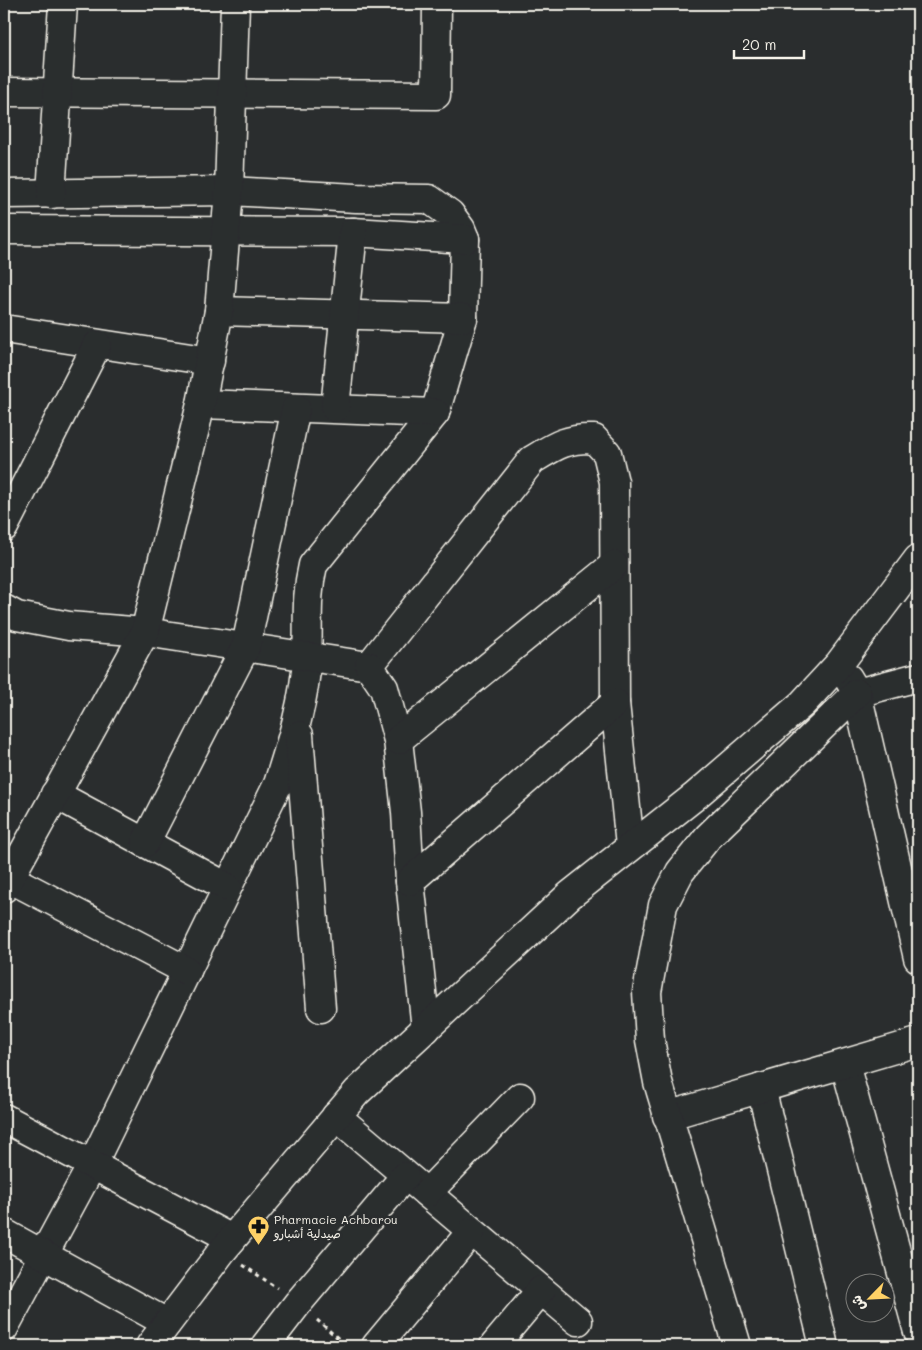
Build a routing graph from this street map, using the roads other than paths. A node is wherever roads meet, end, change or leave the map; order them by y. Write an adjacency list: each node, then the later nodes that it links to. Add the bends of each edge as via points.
1 (63, 4): 5 (street)
2 (235, 4): 6 (street)
3 (438, 4): 6 (street, via 436,95)
4 (4, 92): 5 (street)
5 (58, 93): 6 (street); 9 (street)
6 (232, 95): 7 (street)
7 (229, 192): 9 (street); 12 (street); 13 (street, via 429,198 450,214)
8 (4, 194): 9 (street)
9 (51, 194)
10 (4, 230): 12 (street)
11 (353, 232): 12 (street); 13 (street); 15 (street)
12 (226, 233): 14 (street)
13 (465, 239): 16 (street)
14 (219, 311): 15 (street); 19 (street)
15 (346, 314): 16 (street); 22 (street)
16 (463, 318): 23 (street)
17 (6, 334): 18 (street)
18 (97, 345): 19 (street); 24 (street)
19 (210, 361): 20 (street)
20 (201, 404): 21 (street); 28 (street)
21 (296, 408): 22 (street); 29 (street)
22 (335, 408): 23 (street)
23 (435, 413): 30 (street, via 313,565 307,588)
24 (4, 527)
25 (918, 559): 31 (street)
26 (614, 565): 32 (street, via 614,482 607,453 594,439 576,438 560,443 532,460); 35 (street); 37 (street)
27 (4, 609): 28 (street, via 17,616 69,626)
28 (145, 632): 29 (street); 38 (street)
29 (246, 646): 30 (street); 39 (street)
30 (307, 656): 32 (street); 36 (street)
31 (839, 664): 34 (street); 40 (street, via 802,704 752,748)
32 (369, 666): 37 (street, via 384,688)
33 (918, 677): 34 (street)
34 (857, 693): 44 (street); 53 (street, via 708,837 680,872 663,904 647,992 650,1040)
35 (615, 703): 40 (street); 41 (street)
36 (297, 714): 43 (street, via 278,784); 46 (street)
37 (398, 740): 41 (street)
38 (56, 794): 39 (street); 42 (street)
39 (145, 843): 43 (street)
40 (630, 846): 47 (street, via 570,895)
41 (410, 880): 47 (street)
42 (6, 883): 45 (street)
43 (227, 887): 45 (street)
44 (918, 958)
45 (187, 971): 55 (street)
46 (321, 1008)
47 (426, 1029): 52 (street, via 357,1092)
48 (918, 1042): 49 (street)
49 (845, 1064): 50 (street); 66 (street)
50 (761, 1088): 53 (street); 72 (street)
51 (520, 1097): 57 (street)
52 (336, 1116): 56 (street); 60 (street)
53 (667, 1116): 71 (street)
54 (4, 1118): 55 (street)
55 (92, 1165): 60 (street); 61 (street)
56 (405, 1176): 57 (street); 68 (street)
57 (427, 1193): 58 (street)
58 (471, 1232): 62 (street); 69 (street)
59 (4, 1233): 61 (street)
60 (232, 1239): 64 (street)
61 (43, 1255): 64 (street); 65 (street)
62 (541, 1290): 63 (street); 70 (street)
63 (578, 1321)
64 (167, 1323): 67 (street)
65 (4, 1328)
66 (918, 1332)
67 (150, 1346)
68 (265, 1346)
69 (376, 1346)
70 (494, 1346)
71 (737, 1346)
72 (824, 1346)

